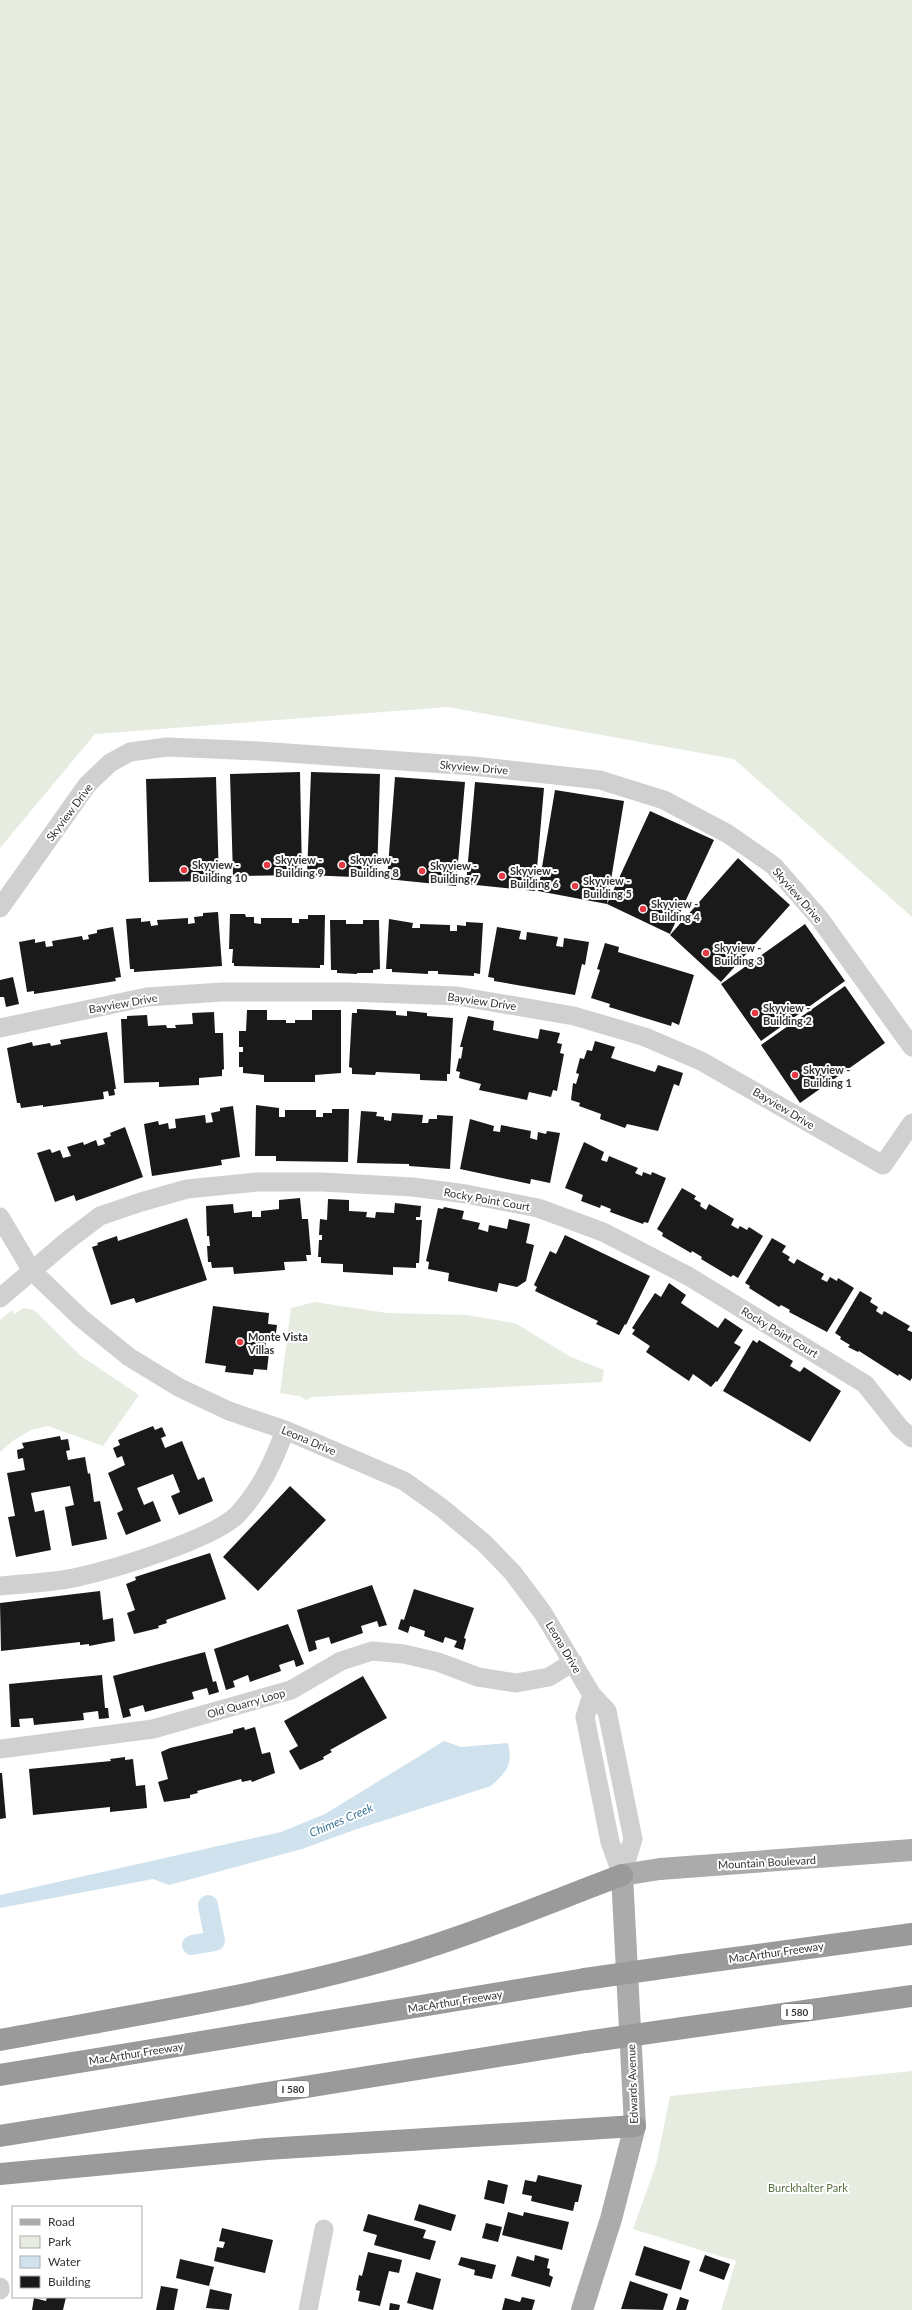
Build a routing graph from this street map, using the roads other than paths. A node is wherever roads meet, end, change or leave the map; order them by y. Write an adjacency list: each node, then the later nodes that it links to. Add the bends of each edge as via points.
1 (0, 908): 3 (street, Skyview Drive, via 87,785 110,764 130,752 167,747 259,752 473,766 600,780 664,800 728,834 774,866 820,919)
2 (0, 1028): 4 (street, Bayview Drive, via 147,997 222,992 349,992 457,996 574,1016 645,1037 707,1065 883,1164)
3 (912, 1047)
4 (912, 1123)
5 (0, 1217): 6 (street, Leona Drive)
6 (32, 1271): 7 (street, Rocky Point Court); 8 (street, Leona Drive, via 81,1318 129,1357 180,1388 229,1411); 9 (street, Rocky Point Court, via 100,1216 187,1189 257,1182 322,1182 413,1187 473,1195 538,1208 603,1232 688,1276 865,1384)
7 (0, 1298)
8 (285, 1430): 10 (street, via 272,1466 257,1489 237,1515 206,1534 137,1560 77,1578); 11 (street, Leona Drive, via 404,1481 442,1508 484,1543 513,1573)
9 (906, 1433)
10 (0, 1586)
11 (573, 1662): 12 (street, Old Quarry Loop, via 549,1677 516,1683 478,1677 438,1662 404,1654 372,1651 341,1661 292,1690 153,1729); 14 (street, Leona Drive, via 592,1695 585,1717 610,1842)
12 (0, 1749)
13 (912, 1850): 14 (main road, Mountain Boulevard, via 660,1869)
14 (622, 1875): 17 (highway, via 487,1926 367,1966); 19 (main road, Edwards Avenue)
15 (912, 1934): 18 (highway, MacArthur Freeway, bridge, via 585,1980)
16 (912, 1996): 20 (highway, I 580, bridge, via 586,2042)
17 (0, 2040)
18 (0, 2075)
19 (635, 2126): 21 (highway, via 266,2149); 24 (main road, Edwards Avenue, via 611,2219)
20 (0, 2136)
21 (0, 2174)
22 (324, 2229): 23 (street)
23 (308, 2310)
24 (582, 2310)

